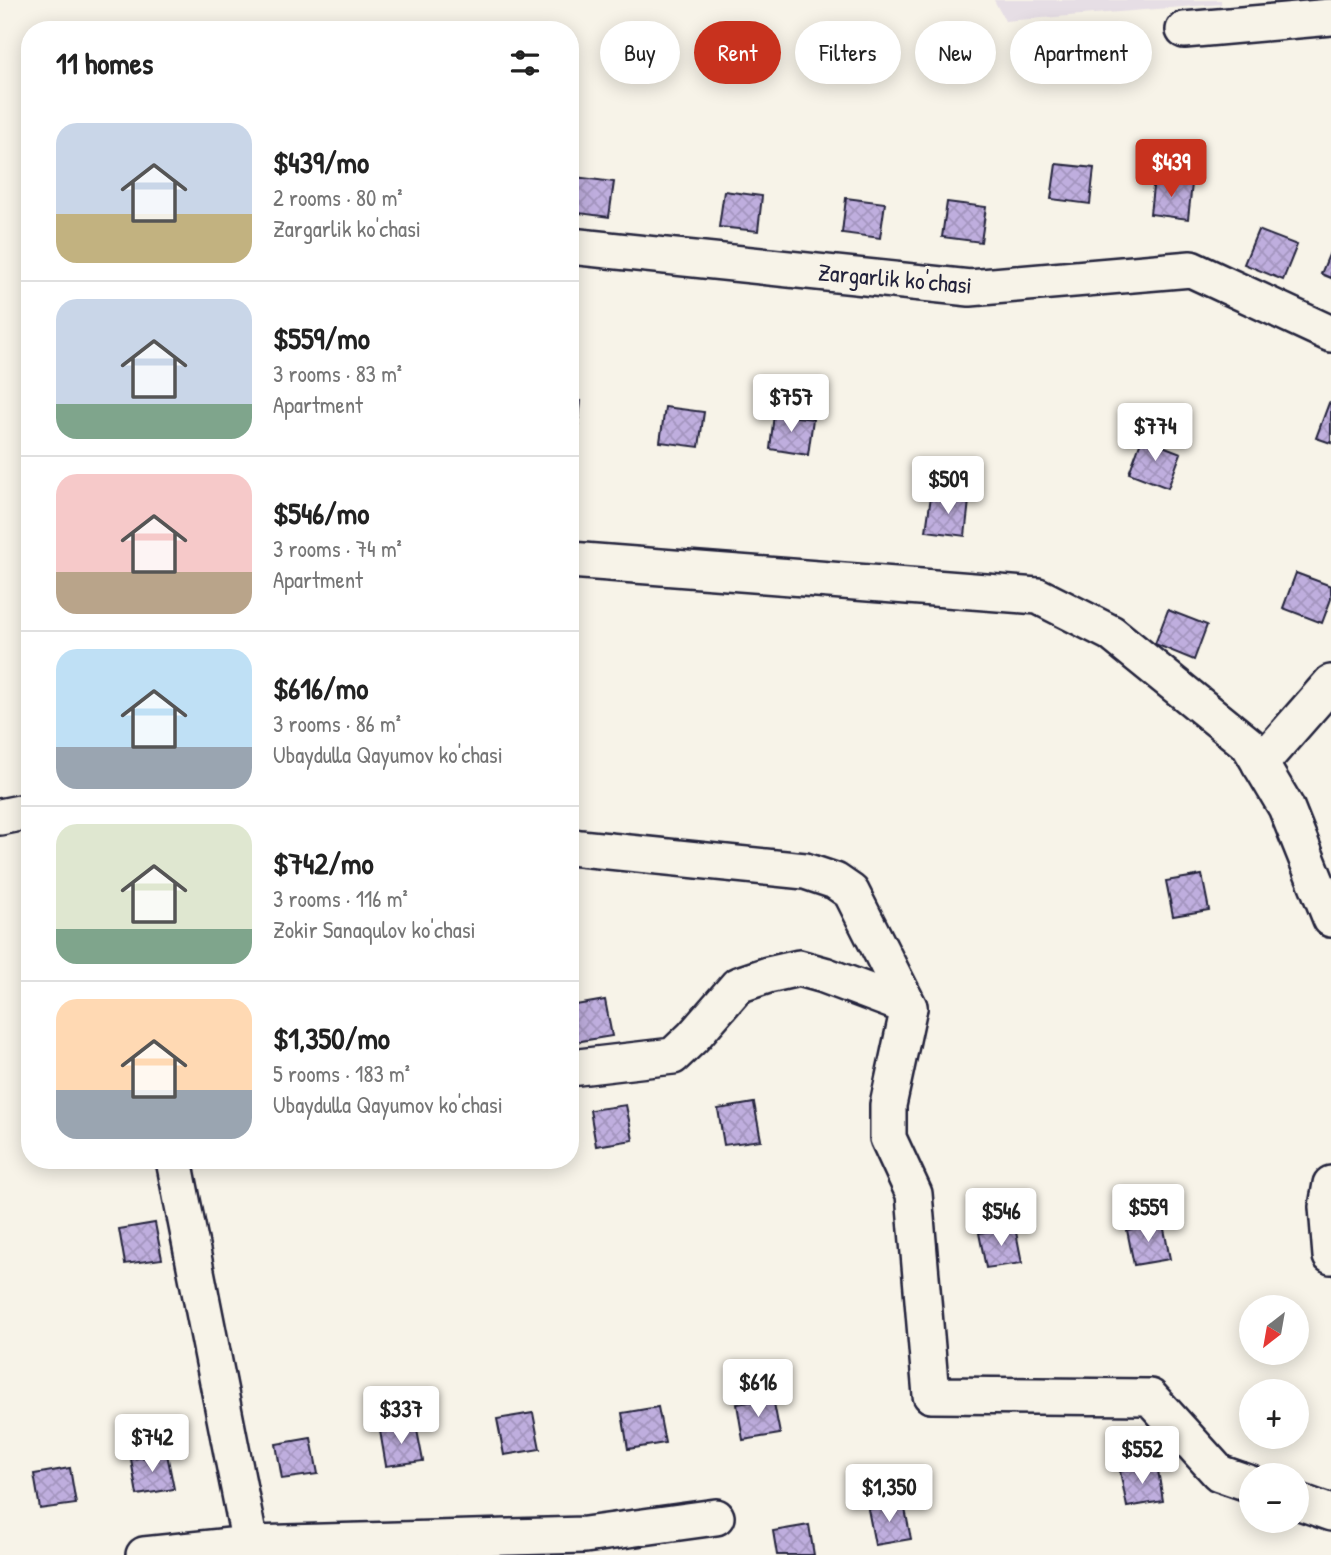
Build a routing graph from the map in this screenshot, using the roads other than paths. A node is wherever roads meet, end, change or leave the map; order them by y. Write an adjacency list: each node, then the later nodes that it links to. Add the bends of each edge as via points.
1 (1331, 17): 2 (street)
2 (1184, 30)
3 (579, 247): 4 (street, Zargarlik ko'chasi, via 970,288 1191,268)
4 (1331, 334)
5 (579, 561): 7 (street, via 1038,596 1111,634 1249,745)
6 (1331, 683): 7 (street)
7 (1260, 764): 11 (street, via 1286,807)
8 (21, 813): 9 (street)
9 (0, 817)
10 (579, 848): 12 (street, via 805,871 835,881 851,892)
11 (1331, 919)
12 (909, 1007): 13 (street, via 799,968 738,985 673,1056); 17 (street, via 888,1105 888,1138 914,1194 931,1395 1150,1397 1219,1473)
13 (579, 1067)
14 (176, 1169): 21 (street)
15 (1331, 1184): 16 (street, via 1327,1207)
16 (1331, 1256)
17 (1239, 1480)
18 (1309, 1505): 19 (street)
19 (1331, 1513)
20 (716, 1517): 22 (street)
21 (250, 1544): 22 (street); 23 (street)
22 (587, 1545)
23 (183, 1554): 24 (street)
24 (144, 1555)

